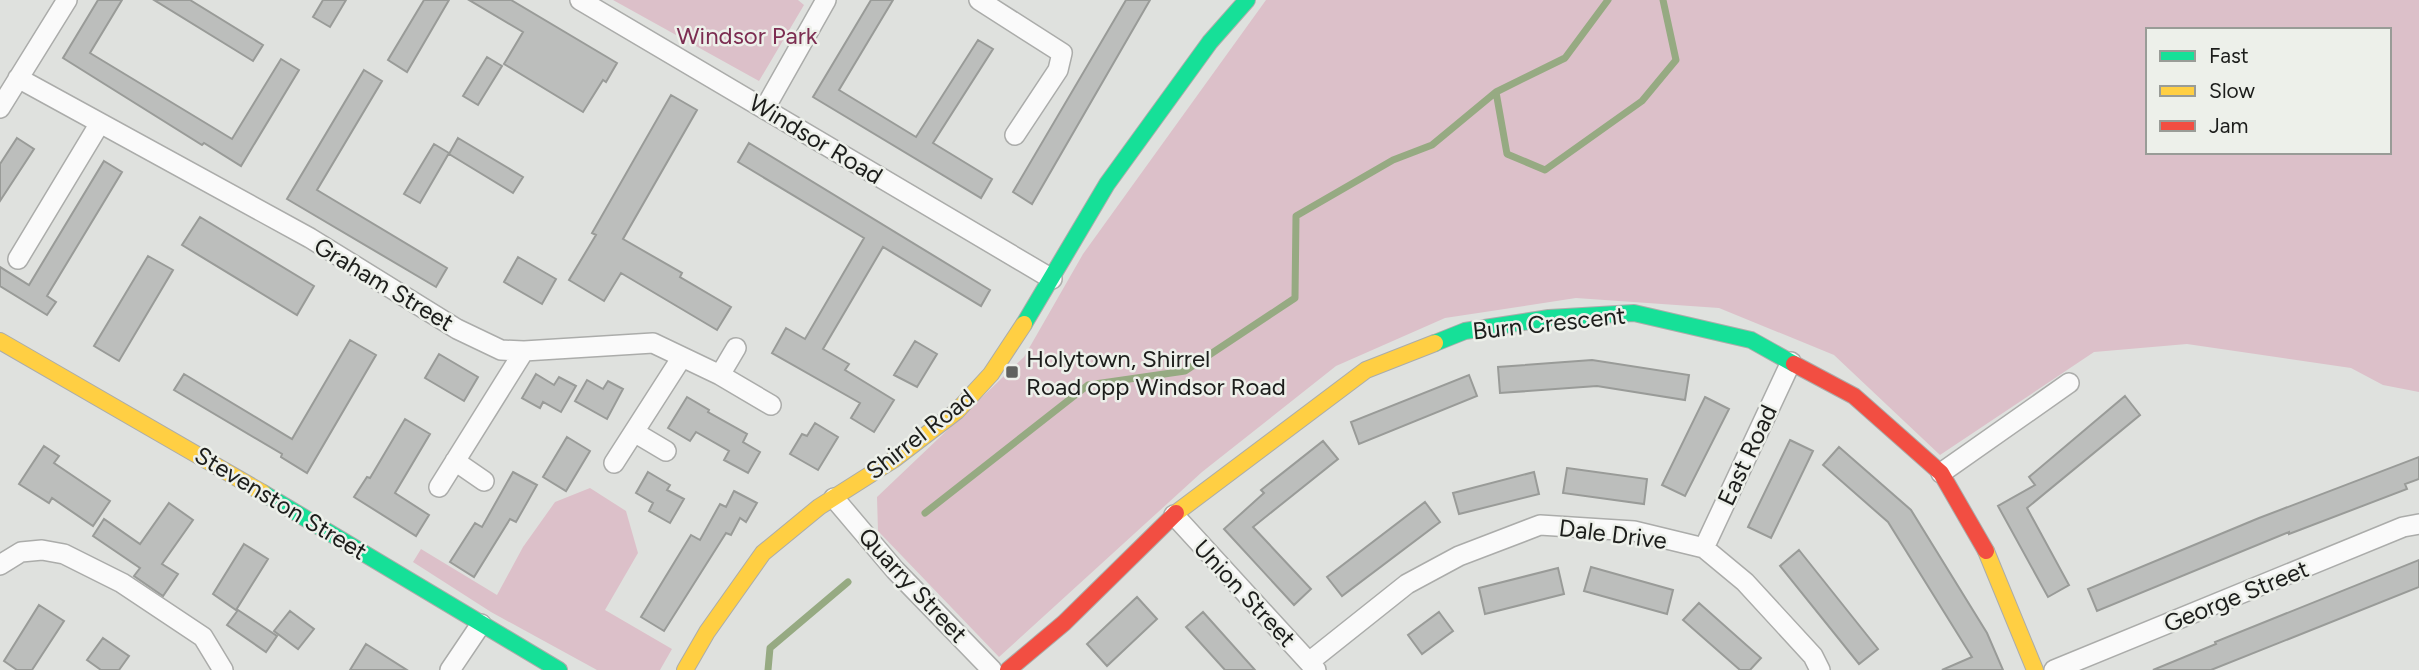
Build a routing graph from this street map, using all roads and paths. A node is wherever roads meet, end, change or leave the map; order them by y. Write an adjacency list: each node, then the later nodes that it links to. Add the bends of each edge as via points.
1 (67, 0): 6 (street)
2 (580, 0): 8 (street, Windsor Road)
3 (826, 0): 8 (street)
4 (979, 0): 10 (street, via 1062,53 1058,69)
5 (1247, 0): 12 (street, Shirrel Road, via 1210,42 1107,184)
6 (18, 78): 7 (street); 9 (street, Graham Street)
7 (0, 108)
8 (765, 108): 12 (street, Windsor Road)
9 (100, 123): 11 (street); 15 (street, Graham Street, via 310,238 457,329 501,350)
10 (1015, 135)
11 (18, 259)
12 (1052, 279): 28 (street, Shirrel Road, via 991,374 957,411)
13 (0, 341): 33 (street, Stevenston Street)
14 (736, 348): 18 (street)
15 (524, 351): 16 (street, Graham Street, via 653,343); 23 (street)
16 (682, 356): 18 (street, Graham Street); 21 (street)
17 (1791, 362): 25 (street, Burn Crescent, via 1854,396); 29 (street, Burn Crescent, via 1751,340 1634,313 1549,318 1465,331 1366,370); 31 (street, East Road)
18 (720, 374): 20 (street, Graham Street)
19 (2069, 383): 25 (street)
20 (771, 405)
21 (634, 432): 22 (street); 24 (street)
22 (666, 451)
23 (455, 461): 26 (street); 27 (street)
24 (614, 463)
25 (1941, 473): 42 (street, Burn Crescent, via 1987,553)
26 (484, 481)
27 (439, 487)
28 (834, 498): 38 (street, Shirrel Road, via 763,553); 39 (street, Quarry Street, via 895,570)
29 (1174, 515): 34 (street, Union Street); 40 (street, Burn Crescent)
30 (2419, 524): 43 (street, George Street)
31 (1704, 548): 34 (street, Dale Drive, via 1634,531 1540,525 1459,556 1406,584); 41 (street, Dale Drive, via 1745,582 1813,656)
32 (0, 565): 35 (street, via 21,552 64,554 122,583 203,637)
33 (481, 624): 36 (street); 37 (street, Stevenston Street)
34 (1312, 666)
35 (223, 670)
36 (450, 670)
37 (559, 670)
38 (685, 670)
39 (992, 670)
40 (1008, 670)
41 (1819, 670)
42 (2035, 670)
43 (2054, 670)

